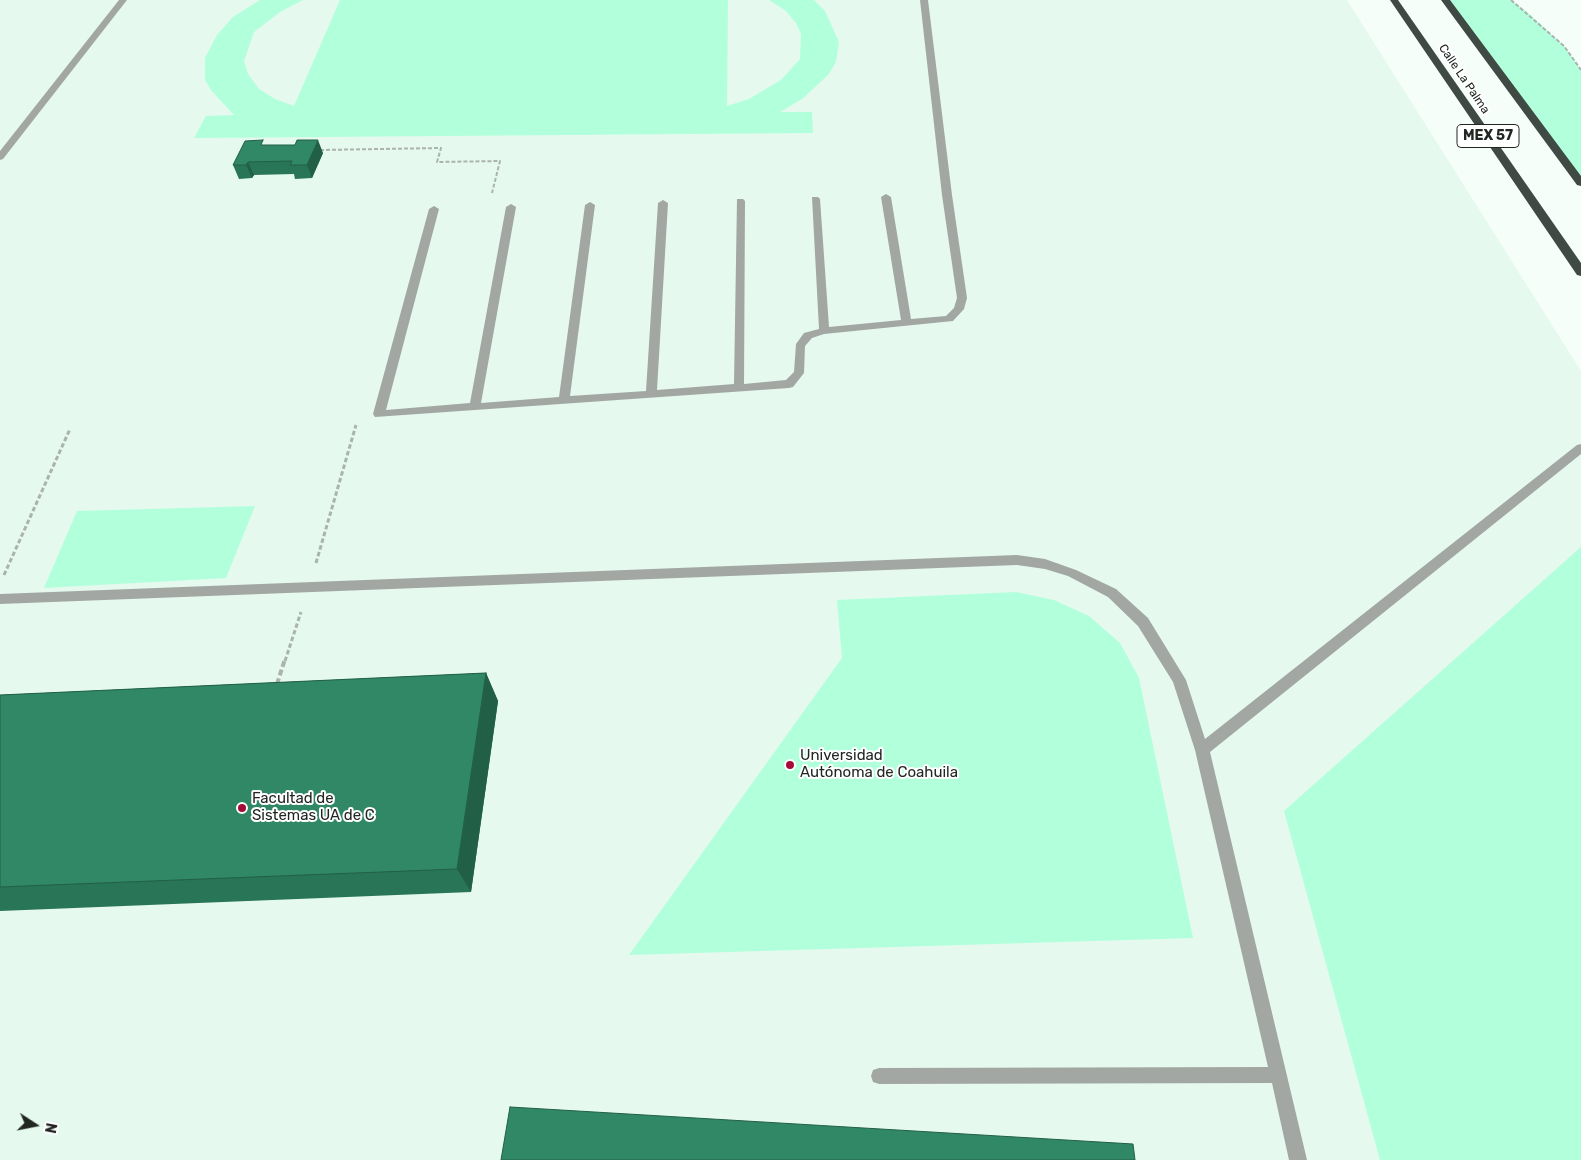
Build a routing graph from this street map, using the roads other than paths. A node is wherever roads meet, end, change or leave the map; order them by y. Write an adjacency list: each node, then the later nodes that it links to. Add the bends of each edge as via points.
1 (123, 0): 5 (lane)
2 (924, 0): 15 (lane, via 962,298 959,309 949,319)
3 (1394, 0): 14 (highway, Calle La Palma / MEX 57)
4 (1445, 0): 6 (highway, MEX 57)
5 (0, 157)
6 (1581, 183)
7 (886, 197): 15 (lane)
8 (815, 198): 16 (lane)
9 (740, 200): 17 (lane)
10 (663, 203): 18 (lane)
11 (590, 205): 19 (lane)
12 (511, 207): 20 (lane)
13 (434, 209): 20 (lane, via 379,414)
14 (1581, 272)
15 (907, 323): 16 (lane)
16 (824, 331): 17 (lane, via 808,335 803,340 799,373 789,384)
17 (739, 388): 18 (lane)
18 (651, 394): 19 (lane)
19 (564, 400): 20 (lane)
20 (475, 406)
21 (1581, 448): 23 (lane)
22 (0, 599): 23 (lane, via 1017,560 1045,564 1072,573 1112,593 1143,622 1179,680)
23 (1202, 750): 24 (lane)
24 (1278, 1075): 25 (lane); 26 (lane)
25 (879, 1076)
26 (1298, 1160)

